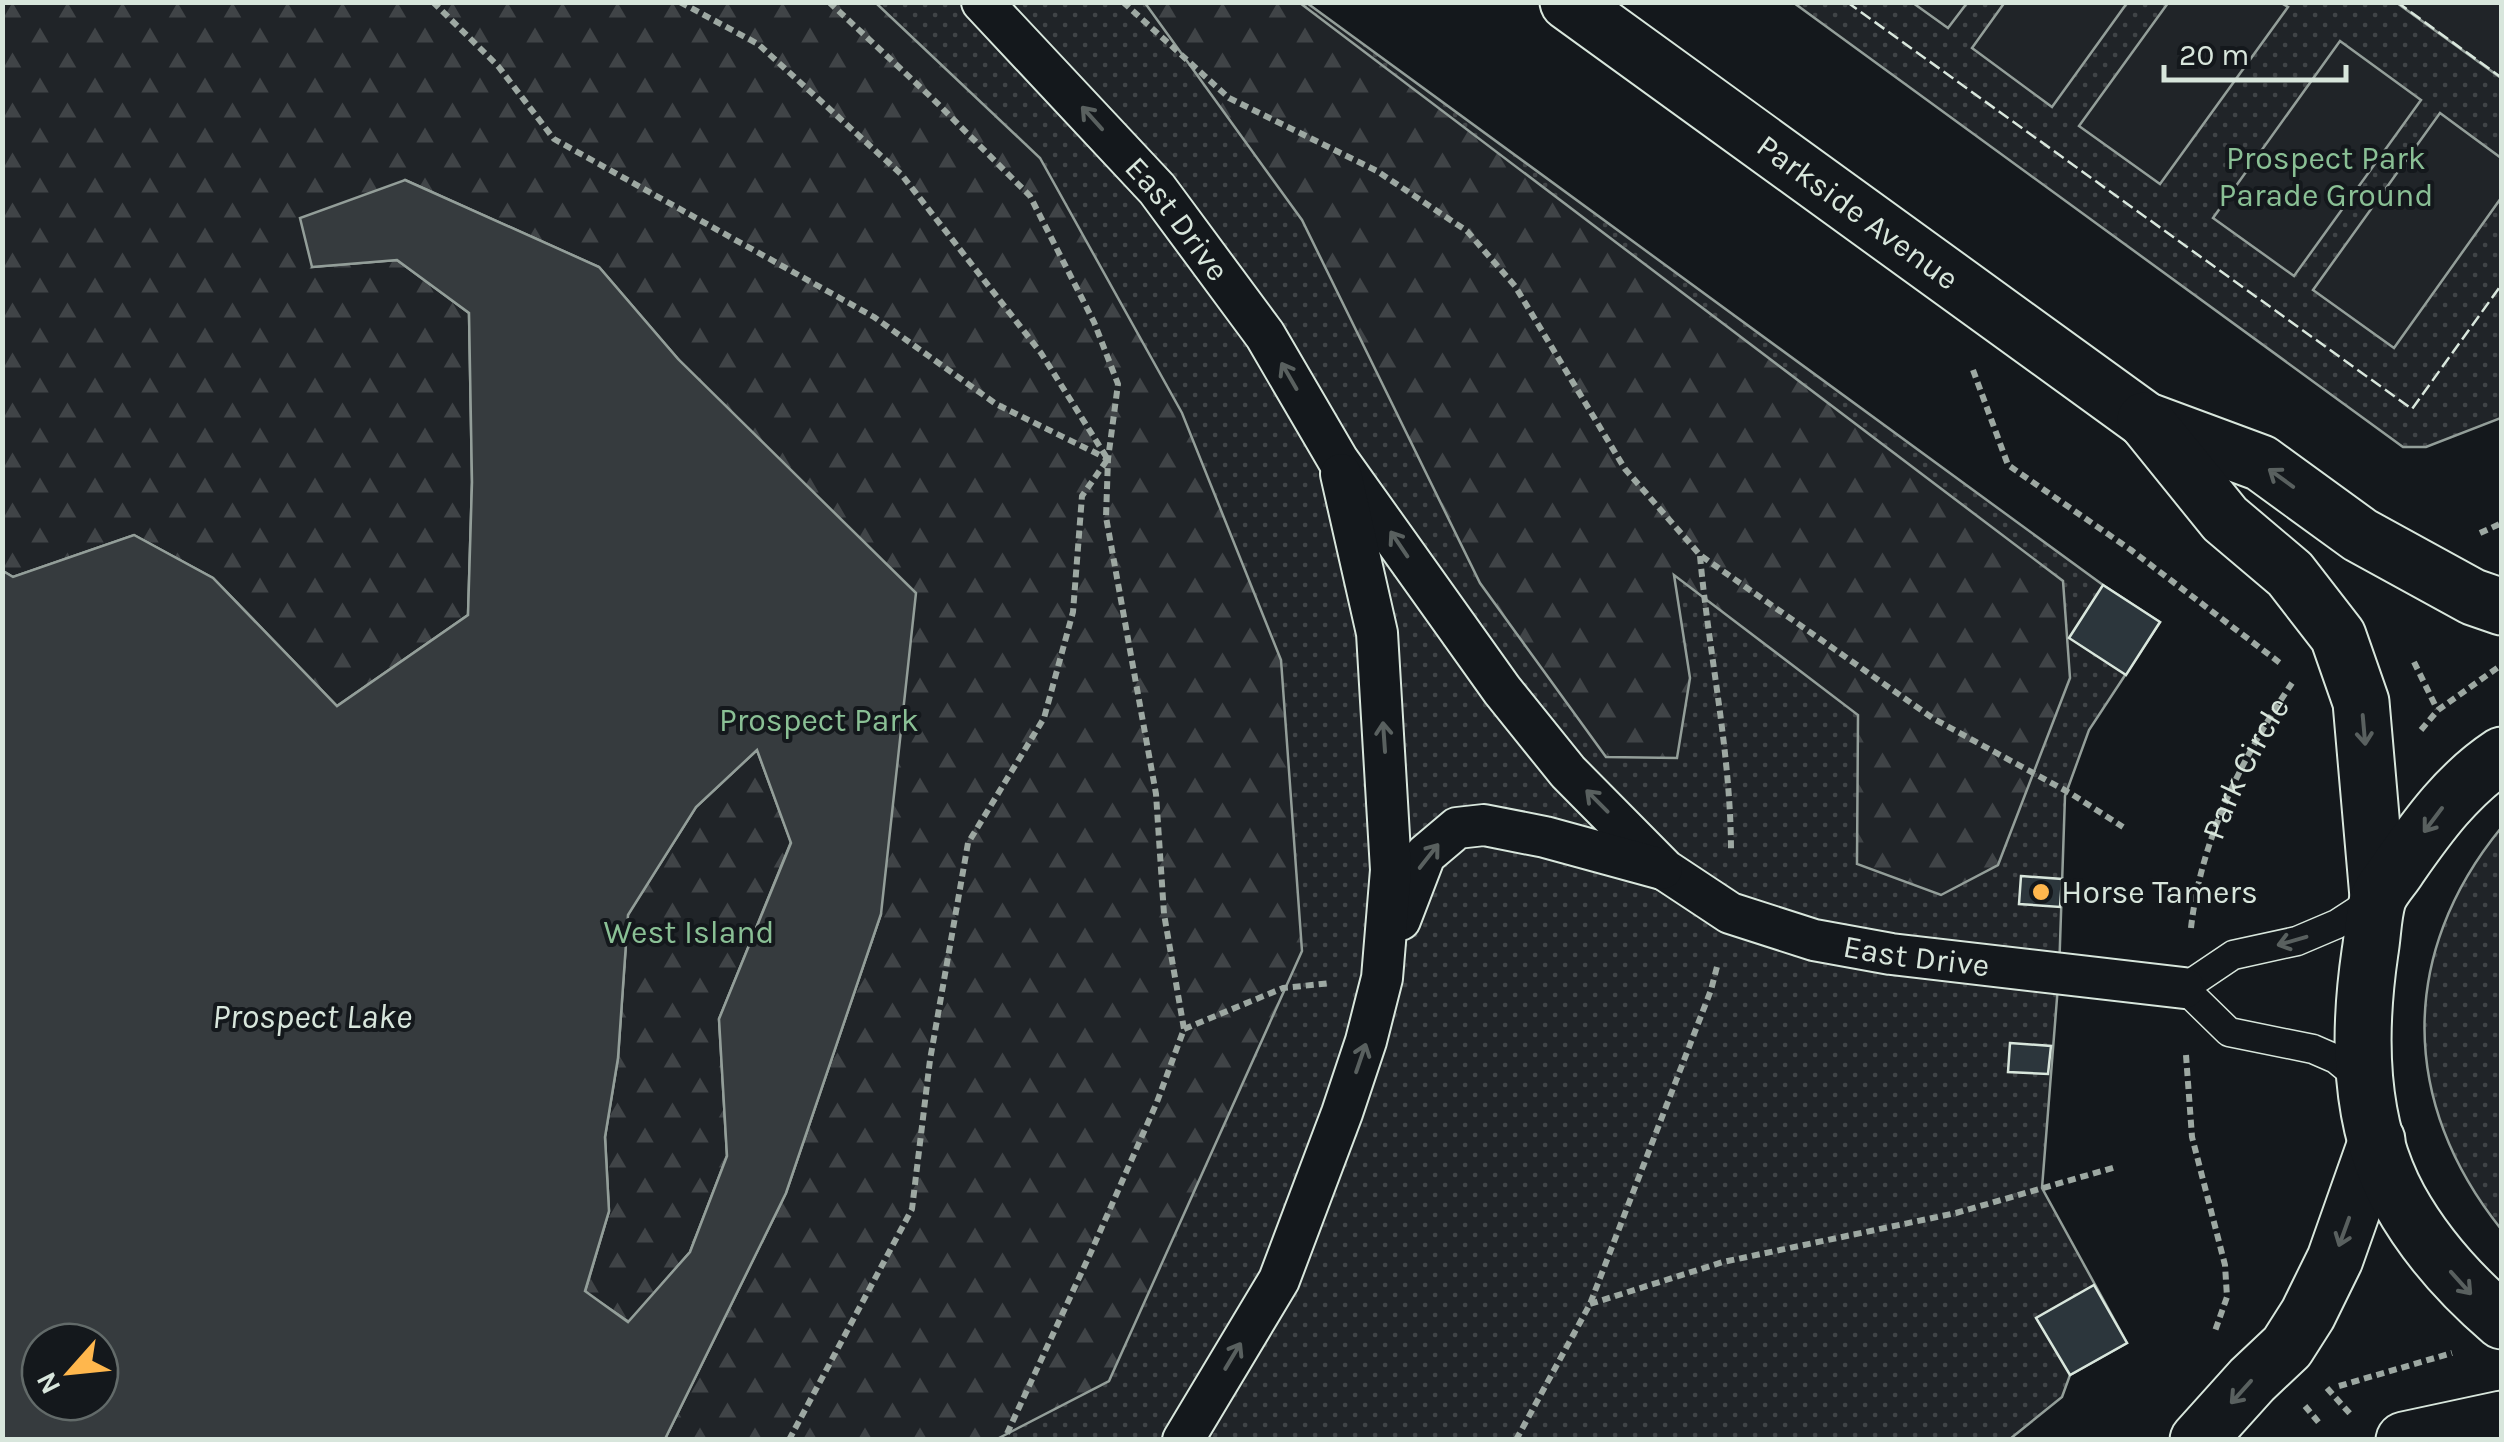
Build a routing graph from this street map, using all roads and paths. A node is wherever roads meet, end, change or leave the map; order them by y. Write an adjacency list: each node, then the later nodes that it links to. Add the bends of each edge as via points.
1 (433, 2): 8 (path, via 498,66 554,139 874,317 996,404)
2 (680, 2): 8 (path, via 758,44 901,174 1042,352)
3 (830, 2): 8 (path, via 1030,196 1118,384)
4 (982, 2): 9 (street, East Drive, one-way to 4, via 1265,335 1157,189)
5 (1123, 2): 12 (path, via 1230,98 1377,171 1468,231 1515,286 1625,469)
6 (1568, 2): 7 (main road, Parkside Avenue)
7 (2146, 420): 13 (main road, Parkside Avenue, one-way to 7, via 2261,463); 15 (main road, Parkside Avenue, via 2226,519 2290,574)
8 (1108, 459): 28 (path, via 1106,518 1156,794 1164,914); 40 (path, via 1082,496 1074,612 1044,718 968,843 912,1209)
9 (1338, 460): 23 (street, East Drive, one-way to 9, via 1568,772 1502,690); 26 (street, East Drive, one-way to 9, via 1391,870 1377,634)
10 (2008, 465): 18 (path)
11 (2502, 523): 13 (path)
12 (1700, 554): 22 (path, via 1934,718); 25 (path, via 1725,756)
13 (2419, 569): 14 (main road, Parkside Avenue)
14 (2502, 607)
15 (2338, 636): 18 (path, Park Circle); 24 (main road, Parkside Avenue, one-way to 24, via 2362,702)
16 (2413, 659): 19 (path)
17 (2502, 665): 19 (path)
18 (2297, 676): 27 (path, Park Circle, via 2232,782 2210,840)
19 (2438, 710): 20 (path, via 2420,731)
20 (2408, 729)
21 (2502, 754): 24 (main road, one-way to 24, via 2438,812)
22 (2124, 827)
23 (1666, 870): 25 (street, East Drive); 26 (street, East Drive, one-way to 23, via 1425,855 1457,828 1484,825 1545,837)
24 (2378, 897): 27 (lane, one-way to 27, via 2297,941 2233,955); 29 (main road, via 2361,1020)
25 (1730, 913): 27 (street, East Drive, via 1814,940 1891,954); 33 (path, via 1711,990)
26 (1382, 978): 28 (path, via 1282,988); 42 (street, East Drive, one-way to 26, via 1279,1280 1318,1183)
27 (2184, 988): 29 (lane, via 2230,1032 2312,1050); 32 (path, Park Circle, via 2192,1137)
28 (1184, 1029): 41 (path)
29 (2364, 1082): 30 (main road)
30 (2377, 1140): 34 (main road, one-way to 34, via 2398,1196 2426,1242); 44 (main road, one-way to 44, via 2308,1314 2287,1347)
31 (2116, 1167): 33 (path, via 1956,1213 1723,1262)
32 (2226, 1297)
33 (1590, 1304): 43 (path)
34 (2502, 1321)
35 (2448, 1342): 37 (path, via 2459,1351)
36 (2329, 1375): 37 (path)
37 (2338, 1386): 39 (path, via 2358,1412)
38 (2502, 1419): 39 (main road)
39 (2384, 1427)
40 (790, 1440)
41 (1004, 1440)
42 (1183, 1440)
43 (1516, 1440)
44 (2198, 1440)

